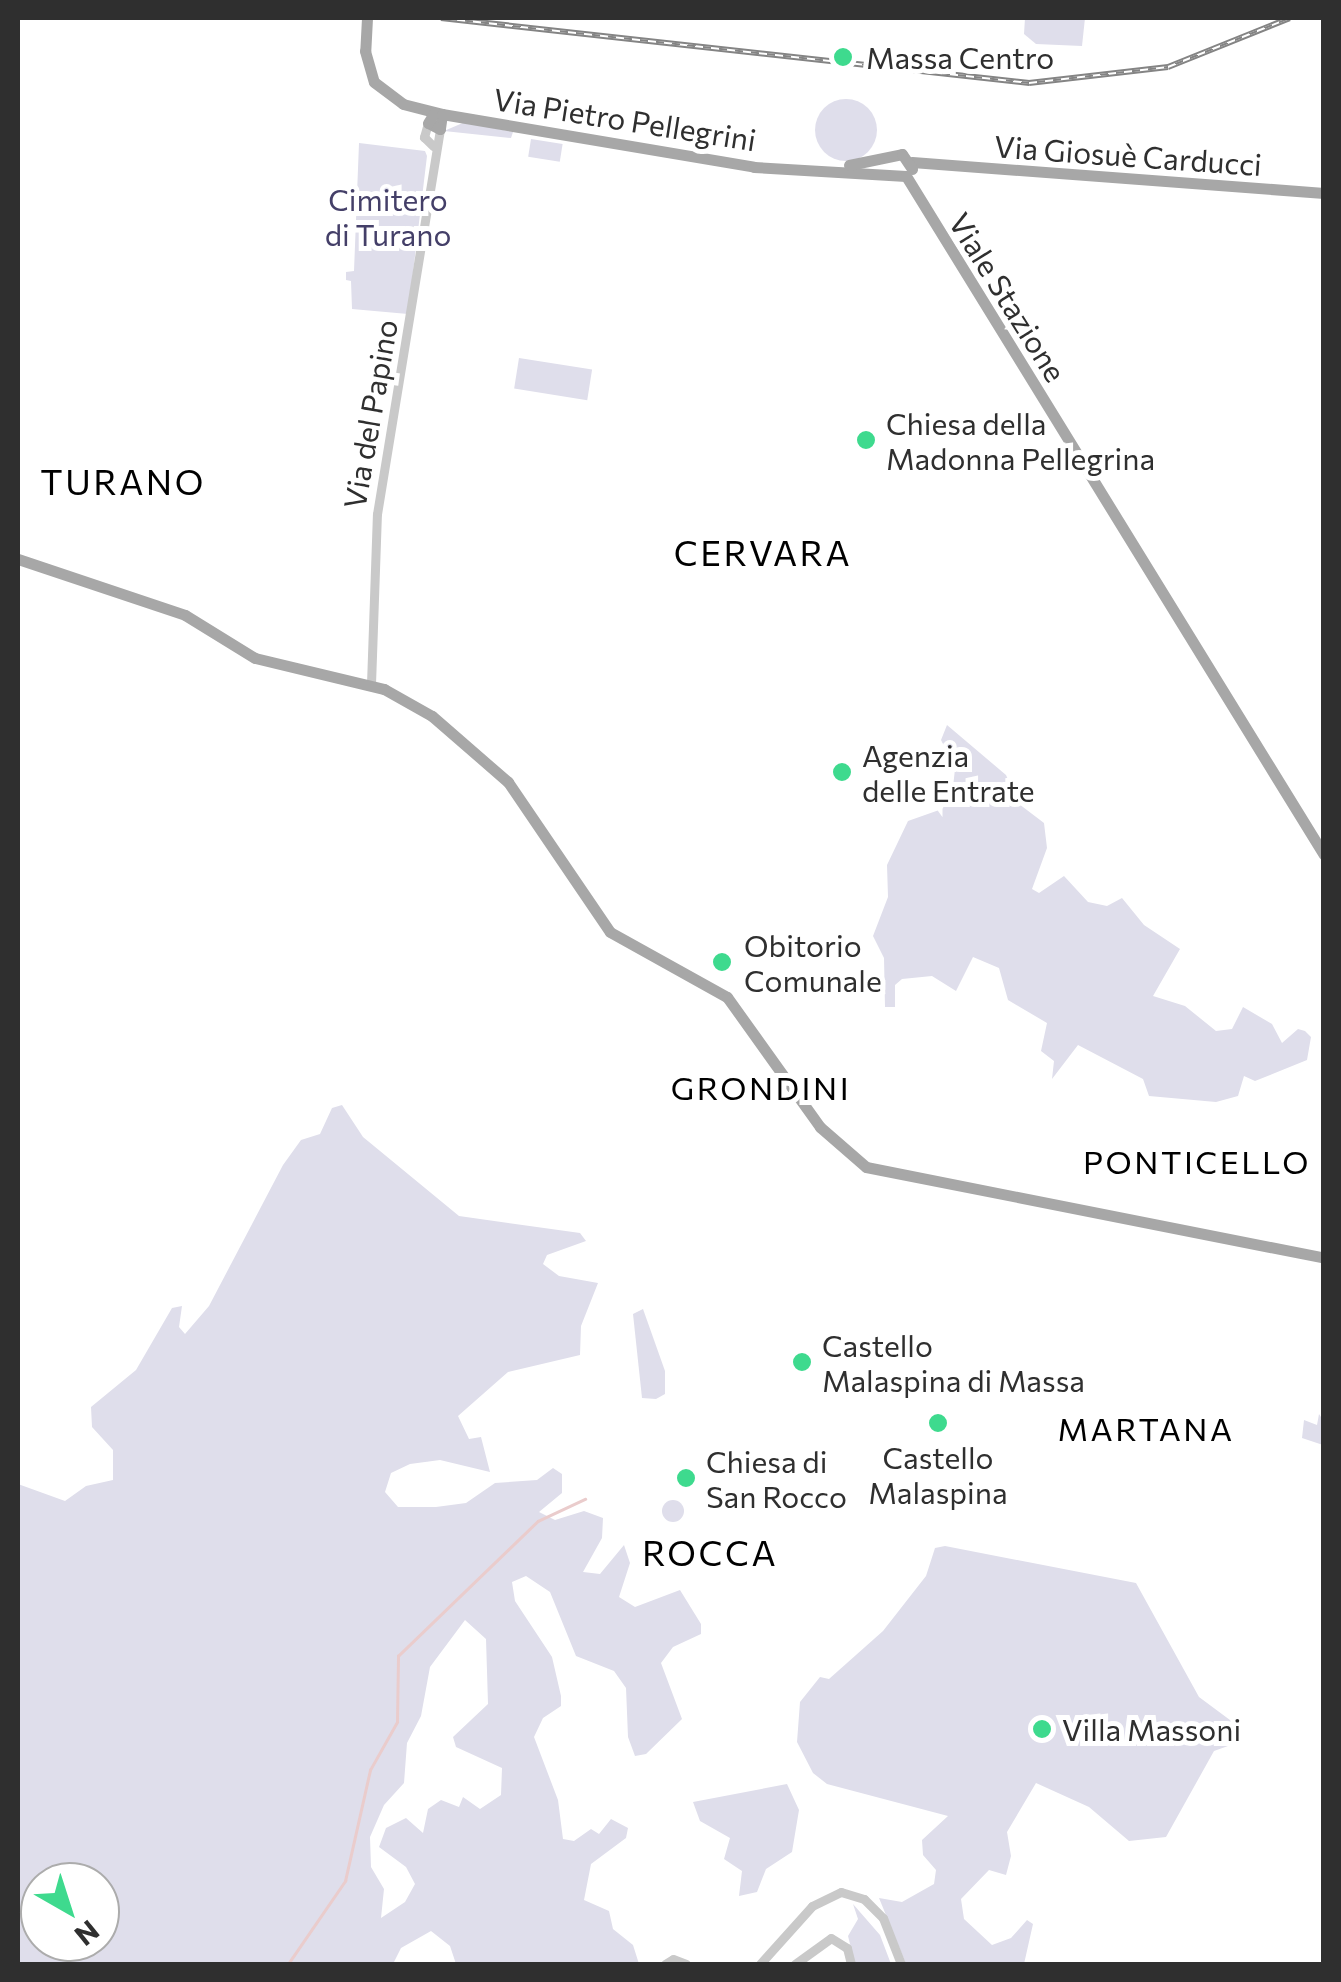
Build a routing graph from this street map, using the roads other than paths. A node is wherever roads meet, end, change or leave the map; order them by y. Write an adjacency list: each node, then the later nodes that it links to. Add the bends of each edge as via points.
1 (367, 18): 2 (main road, Via Pietro Pellegrini, via 365,51 374,82)
2 (436, 120): 4 (main road, Via Pietro Pellegrini, via 462,118 781,169); 8 (street, Via del Papino, via 416,300 376,514)
3 (912, 162): 4 (main road, Via Giosuè Carducci, via 902,154); 5 (main road); 6 (main road, Via Giosuè Carducci)
4 (891, 166): 5 (main road)
5 (906, 176): 9 (main road, Viale Stazione)
6 (1324, 193)
7 (18, 559): 8 (main road, via 184,615 255,658)
8 (371, 684): 10 (main road, via 432,716 487,760 518,796 554,859 625,946 727,996 845,1154 919,1182)
9 (1324, 855)
10 (1324, 1258)
11 (665, 1964): 12 (street)
12 (686, 1964)
13 (760, 1964): 16 (street, via 812,1906 841,1892 874,1907)
14 (796, 1964): 15 (street, via 831,1938 847,1948)
15 (851, 1964)
16 (902, 1964)

